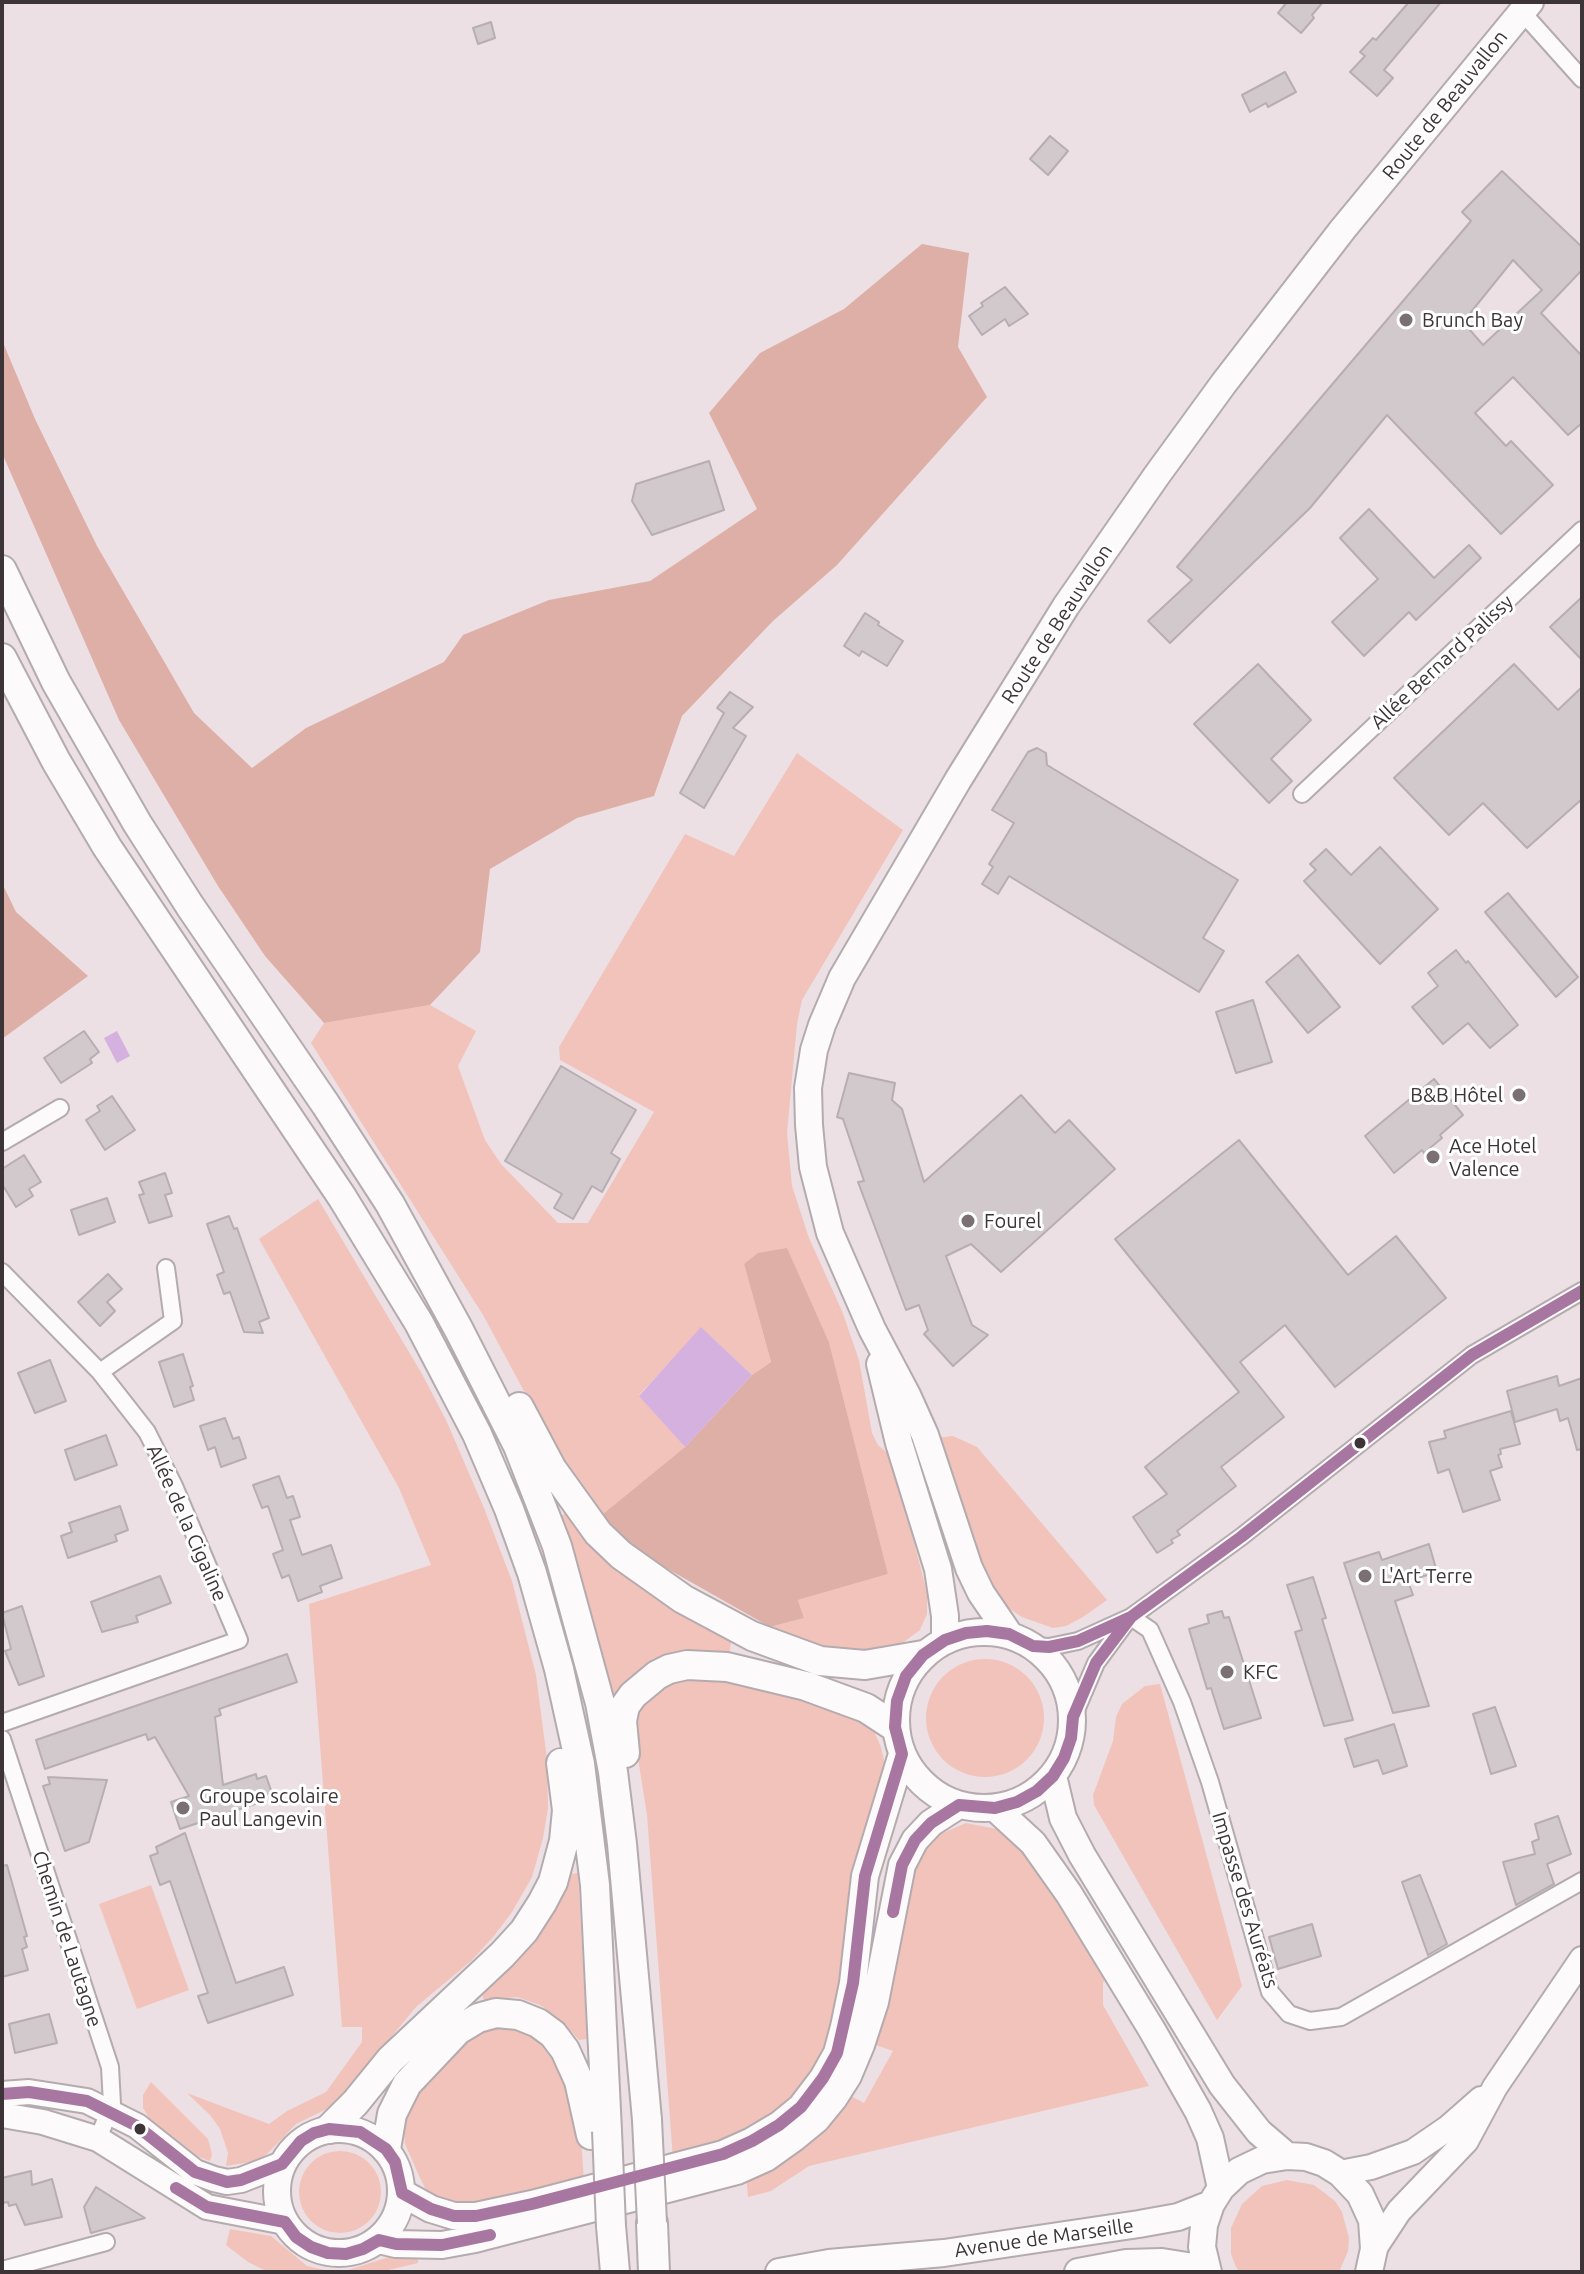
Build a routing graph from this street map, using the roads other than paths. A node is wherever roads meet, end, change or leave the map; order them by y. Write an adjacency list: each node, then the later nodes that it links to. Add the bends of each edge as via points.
1 (1526, 7): 2 (street); 13 (main road, Route de Beauvallon, via 1343,229 1157,475 1066,606 842,978 814,1050 808,1088 811,1149 830,1233)
2 (1582, 79)
3 (1582, 530): 6 (street, Allée Bernard Palissy)
4 (2, 570): 9 (highway, via 56,682 137,823)
5 (2, 658): 15 (highway, via 107,847 419,1323 482,1445)
6 (1302, 794)
7 (60, 1108): 8 (street)
8 (2, 1142)
9 (390, 1204): 19 (highway, via 474,1324 552,1469 598,1533 621,1555 683,1599 796,1654 865,1665); 29 (highway, via 518,1446 557,1546 613,1772)
10 (166, 1268): 14 (street, via 173,1321)
11 (2, 1272): 14 (street, Allée de la Cigaline)
12 (1582, 1291): 16 (street, via 1472,1355)
13 (872, 1329): 17 (main road, via 925,1435 969,1568); 19 (main road, via 899,1443 938,1569 945,1616)
14 (100, 1372): 21 (street, Allée de la Cigaline, via 147,1432 239,1640)
15 (532, 1573): 34 (highway, via 567,1810 553,1882 524,1931 390,2060); 35 (highway, via 559,1669 587,1810 595,1885)
16 (1131, 1617): 18 (street, via 1078,1641); 20 (street, via 1096,1663); 27 (street, Impasse des Auréats, via 1150,1630 1182,1702 1270,1992 1289,2014 1310,2021 1341,2017)
17 (1009, 1634): 18 (main road); 19 (main road, via 966,1633)
18 (1033, 1646): 20 (main road, via 1061,1677)
19 (934, 1648): 23 (main road, via 906,1676 897,1701)
20 (1073, 1717): 24 (main road, via 1068,1748)
21 (2, 1723)
22 (2, 1739): 32 (street, Chemin de Lautagne, via 110,2067)
23 (898, 1741): 25 (main road, via 915,1776 935,1794); 29 (highway, via 866,1708 727,1667 678,1667 643,1684 625,1706 622,1721 632,1841); 41 (main road, via 865,1876 844,2027 837,2053 801,2107 723,2154 532,2204 454,2216)
24 (1053, 1776): 26 (main road, via 1027,1797); 38 (main road, via 1063,1818 1082,1855 1222,2085 1259,2132)
25 (959, 1805): 26 (main road); 45 (main road, via 931,1823 902,1865 875,2002 861,2045 834,2098 794,2138 737,2171 475,2239 442,2245)
26 (995, 1808): 42 (main road, via 1033,1843 1152,2030 1210,2138)
27 (1582, 1881)
28 (1581, 1961): 30 (main road)
29 (635, 1982): 44 (highway, bridge)
30 (1495, 2087): 40 (main road, via 1413,2152); 47 (main road, via 1466,2141 1399,2211)
31 (2, 2094): 32 (main road, via 57,2094)
32 (110, 2111): 36 (street, Chemin de Lautagne); 39 (main road, via 195,2172 214,2179 241,2180)
33 (2, 2115): 36 (main road)
34 (329, 2129): 37 (main road, via 360,2132); 39 (main road, via 301,2141)
35 (599, 2133): 37 (highway, via 565,2050 553,2034 518,2015 496,2013 458,2030 407,2084 392,2114); 50 (highway, bridge)
36 (98, 2139): 43 (main road, via 207,2207)
37 (386, 2149): 41 (main road, via 395,2162)
38 (1287, 2156): 40 (main road, via 1306,2157); 42 (main road, Avenue de Marseille, via 1239,2171)
39 (282, 2164): 43 (main road, via 277,2203)
40 (1340, 2173): 47 (main road, via 1360,2194 1372,2220)
41 (402, 2193): 45 (main road, via 399,2211)
42 (1216, 2196): 49 (main road, via 1204,2225); 52 (main road, Avenue de Marseille, via 1178,2217 1139,2224)
43 (285, 2222): 45 (main road, via 296,2237 328,2253 355,2251)
44 (652, 2223): 51 (highway)
45 (379, 2240)
46 (106, 2242): 48 (street)
47 (1372, 2260)
48 (2, 2270)
49 (1207, 2270): 53 (main road, Avenue de Marseille, via 1162,2262)
50 (615, 2272)
51 (657, 2272)
52 (779, 2272)
53 (1078, 2272)

